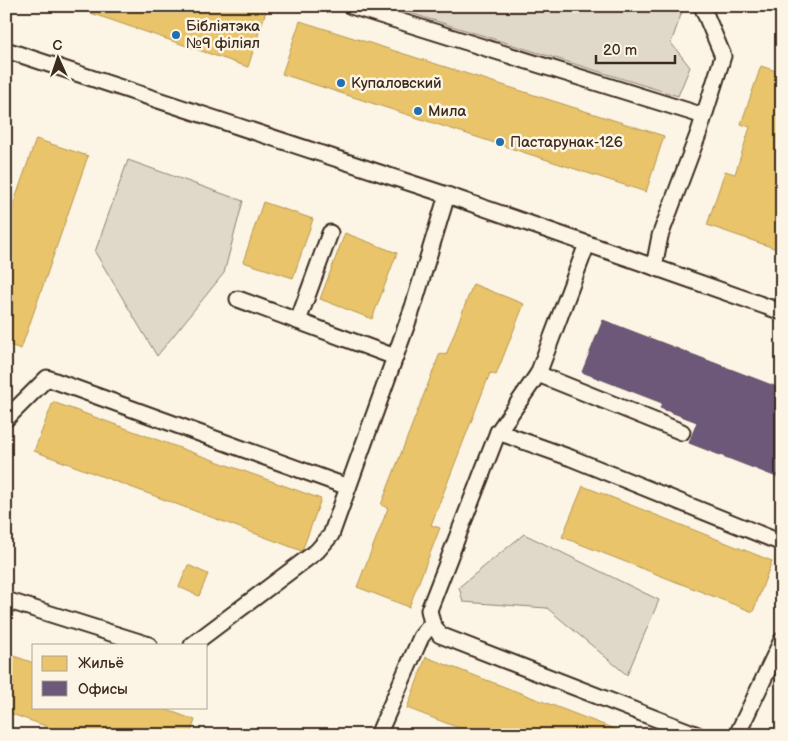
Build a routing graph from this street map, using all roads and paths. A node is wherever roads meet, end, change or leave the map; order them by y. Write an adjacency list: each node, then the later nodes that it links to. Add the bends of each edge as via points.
1 (351, 6): 4 (lane)
2 (702, 6): 4 (lane, via 723,56)
3 (6, 50): 5 (lane)
4 (704, 116): 8 (lane, via 660,236)
5 (447, 195): 7 (lane); 12 (lane, via 414,307)
6 (330, 233): 11 (lane)
7 (588, 244): 8 (lane); 13 (lane)
8 (654, 267): 10 (lane)
9 (238, 299): 11 (lane)
10 (782, 312)
11 (298, 321): 12 (lane)
12 (395, 357): 17 (lane)
13 (538, 374): 15 (lane); 16 (lane)
14 (6, 419): 17 (lane, via 47,378)
15 (498, 432): 18 (lane); 20 (lane, via 429,610)
16 (682, 432)
17 (348, 487): 23 (lane, via 331,535 317,551)
18 (782, 543)
19 (6, 600): 22 (lane)
20 (432, 623): 24 (lane, via 421,637); 25 (lane, via 440,635)
21 (782, 640): 26 (lane)
22 (146, 644)
23 (193, 644)
24 (378, 735)
25 (698, 735)
26 (737, 735)

